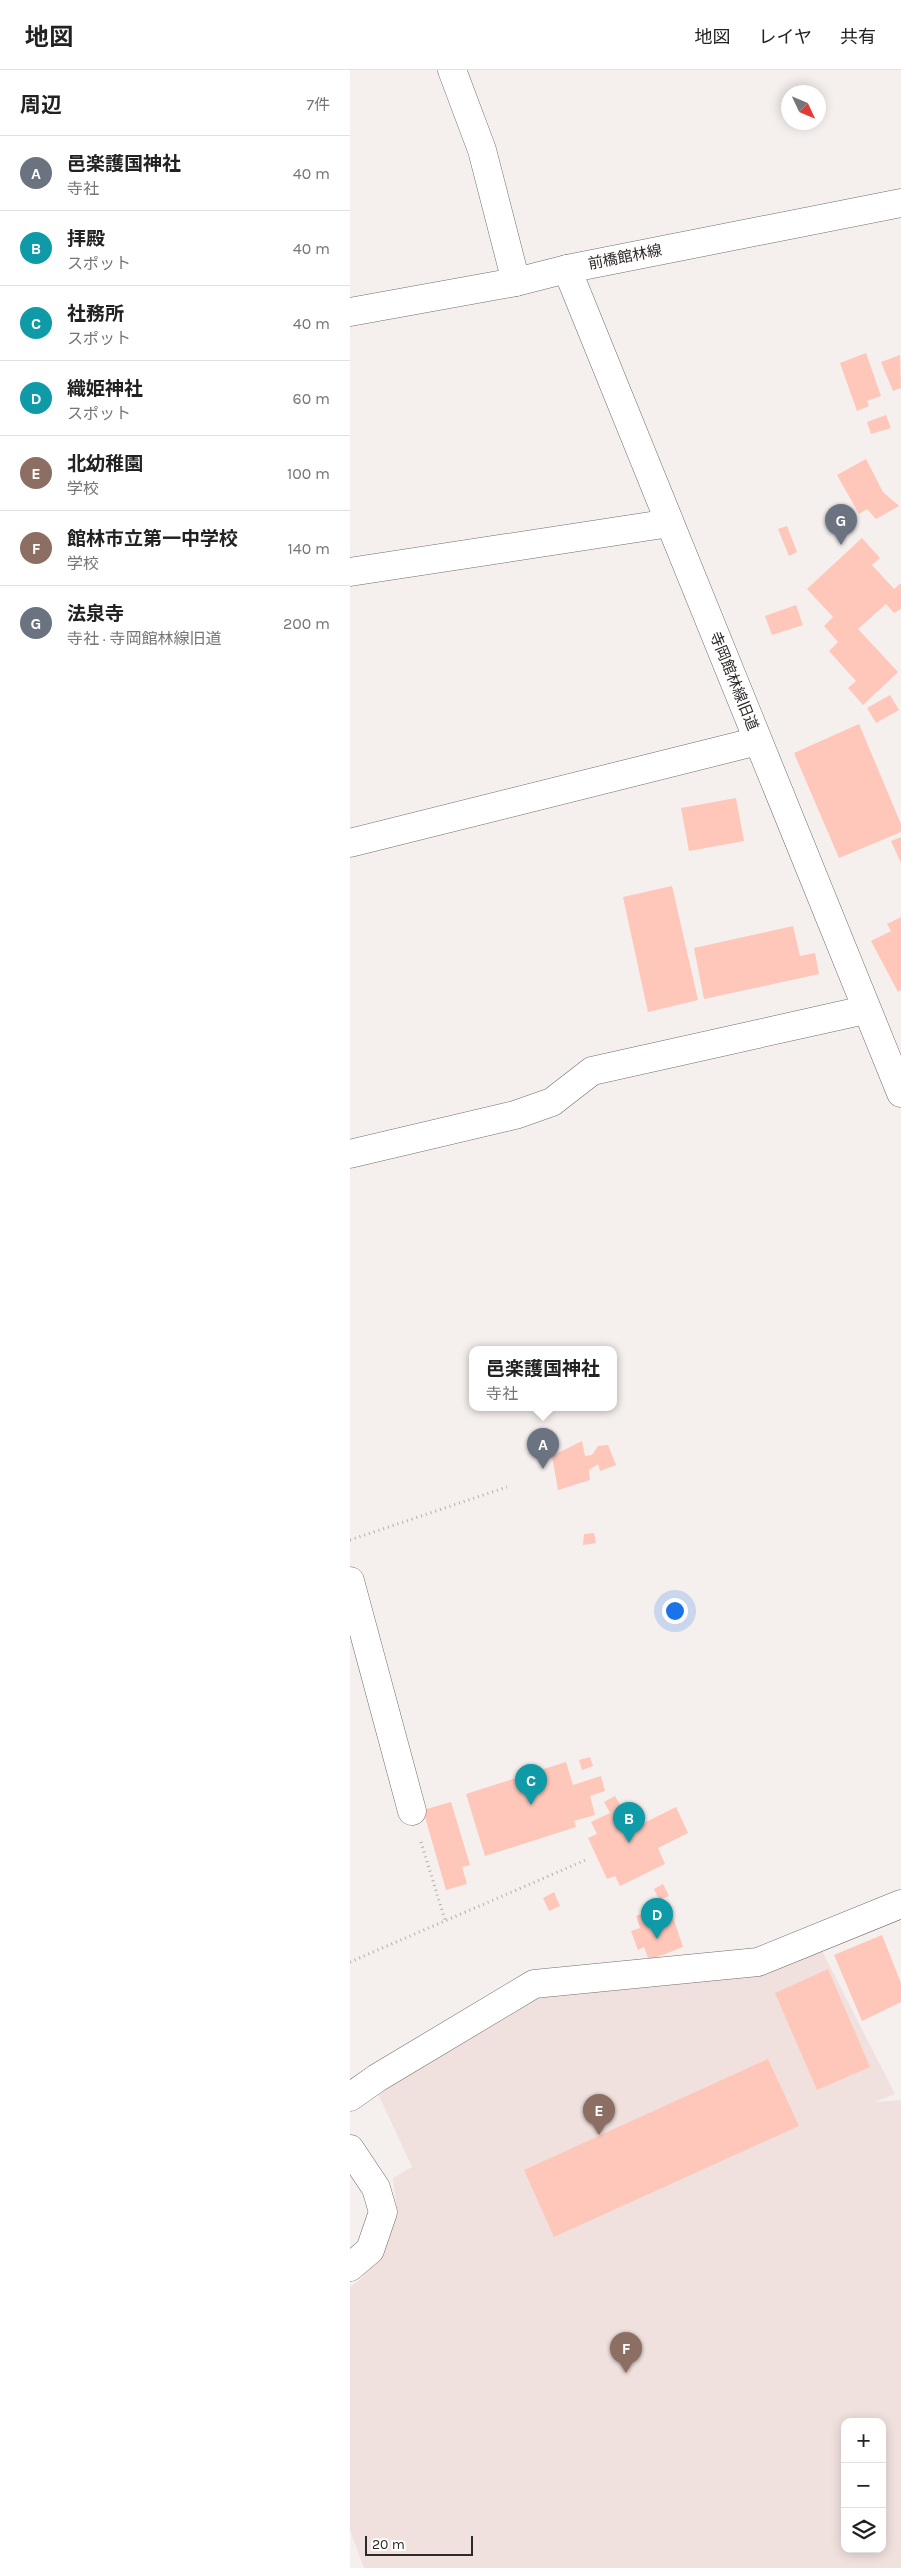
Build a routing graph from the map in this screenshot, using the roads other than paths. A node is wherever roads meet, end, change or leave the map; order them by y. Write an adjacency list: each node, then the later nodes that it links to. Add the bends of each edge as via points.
1 (452, 70): 4 (street, via 482,150)
2 (901, 203): 3 (street, 前橋館林線)
3 (567, 269): 4 (street, 前橋館林線); 6 (street, 寺岡館林線旧道)
4 (516, 282): 5 (street, 前橋館林線)
5 (350, 312)
6 (670, 523): 7 (street); 8 (street, 寺岡館林線旧道)
7 (350, 572)
8 (758, 742): 9 (street); 10 (street, 寺岡館林線旧道)
9 (350, 843)
10 (865, 1010): 11 (street, 寺岡館林線旧道); 12 (street, via 592,1071 552,1102 516,1115)
11 (901, 1093)
12 (350, 1154)
13 (350, 1580): 14 (street)
14 (412, 1811)
15 (901, 1904): 16 (street, via 758,1962 534,1984)
16 (350, 2097)
17 (350, 2149): 18 (street, via 376,2188 383,2212 370,2250)
18 (350, 2267)

